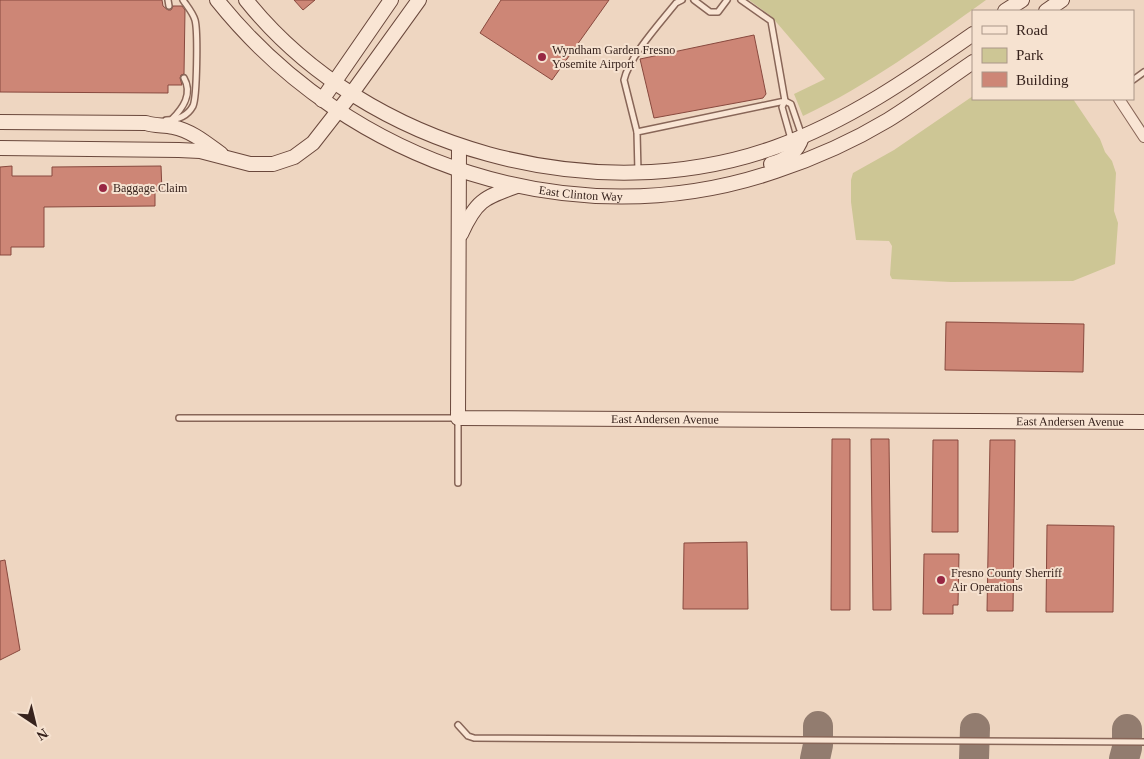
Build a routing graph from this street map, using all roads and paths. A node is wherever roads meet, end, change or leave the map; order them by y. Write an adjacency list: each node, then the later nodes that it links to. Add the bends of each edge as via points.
1 (168, 0): 12 (lane)
2 (183, 0): 23 (lane, via 196,21 196,94 187,113)
3 (217, 0): 19 (main road, East Clinton Way, via 276,64)
4 (246, 0): 17 (main road, East Clinton Way, via 294,49)
5 (391, 0): 17 (main road)
6 (419, 0): 18 (main road)
7 (682, 0): 26 (lane, via 674,5 626,72 624,80)
8 (694, 0): 9 (lane, via 710,12 718,12)
9 (727, 0)
10 (741, 0): 20 (lane, via 771,21)
11 (1022, 0): 13 (main road)
12 (169, 6)
13 (1007, 10)
14 (972, 35): 28 (main road, East Clinton Way, via 859,110)
15 (972, 63): 35 (main road, East Clinton Way, via 888,120 844,144 774,172)
16 (184, 78): 23 (lane, via 186,103)
17 (335, 82): 18 (main road, East Clinton Way); 19 (main road)
18 (352, 93): 22 (main road); 29 (main road, East Clinton Way, via 397,120)
19 (322, 100): 22 (main road, East Clinton Way)
20 (785, 100): 26 (lane); 28 (lane, via 791,104); 28 (lane, via 782,107)
21 (1120, 100): 27 (street)
22 (339, 111): 31 (main road, via 313,144 294,157 273,164 250,164); 32 (main road, East Clinton Way, via 388,141)
23 (172, 120): 25 (lane)
24 (0, 122): 25 (main road)
25 (146, 123): 31 (main road, via 171,127 200,138)
26 (637, 132): 33 (lane)
27 (1144, 137)
28 (797, 139): 33 (main road, East Clinton Way, via 755,154 715,163); 35 (main road, via 799,146 780,161)
29 (459, 146): 32 (main road); 33 (main road, East Clinton Way, via 541,166 590,172)
30 (0, 148): 31 (main road, via 179,150)
31 (227, 158)
32 (459, 169): 34 (main road, East Clinton Way); 36 (main road)
33 (638, 172)
34 (517, 186): 35 (main road, East Clinton Way, via 603,196); 36 (main road, via 491,195 476,206)
35 (692, 190)
36 (458, 240): 38 (main road)
37 (179, 418): 38 (lane)
38 (458, 418): 39 (main road, East Andersen Avenue); 40 (lane)
39 (1144, 422)
40 (458, 483)
41 (458, 725): 42 (lane, via 474,738)
42 (1144, 742)

